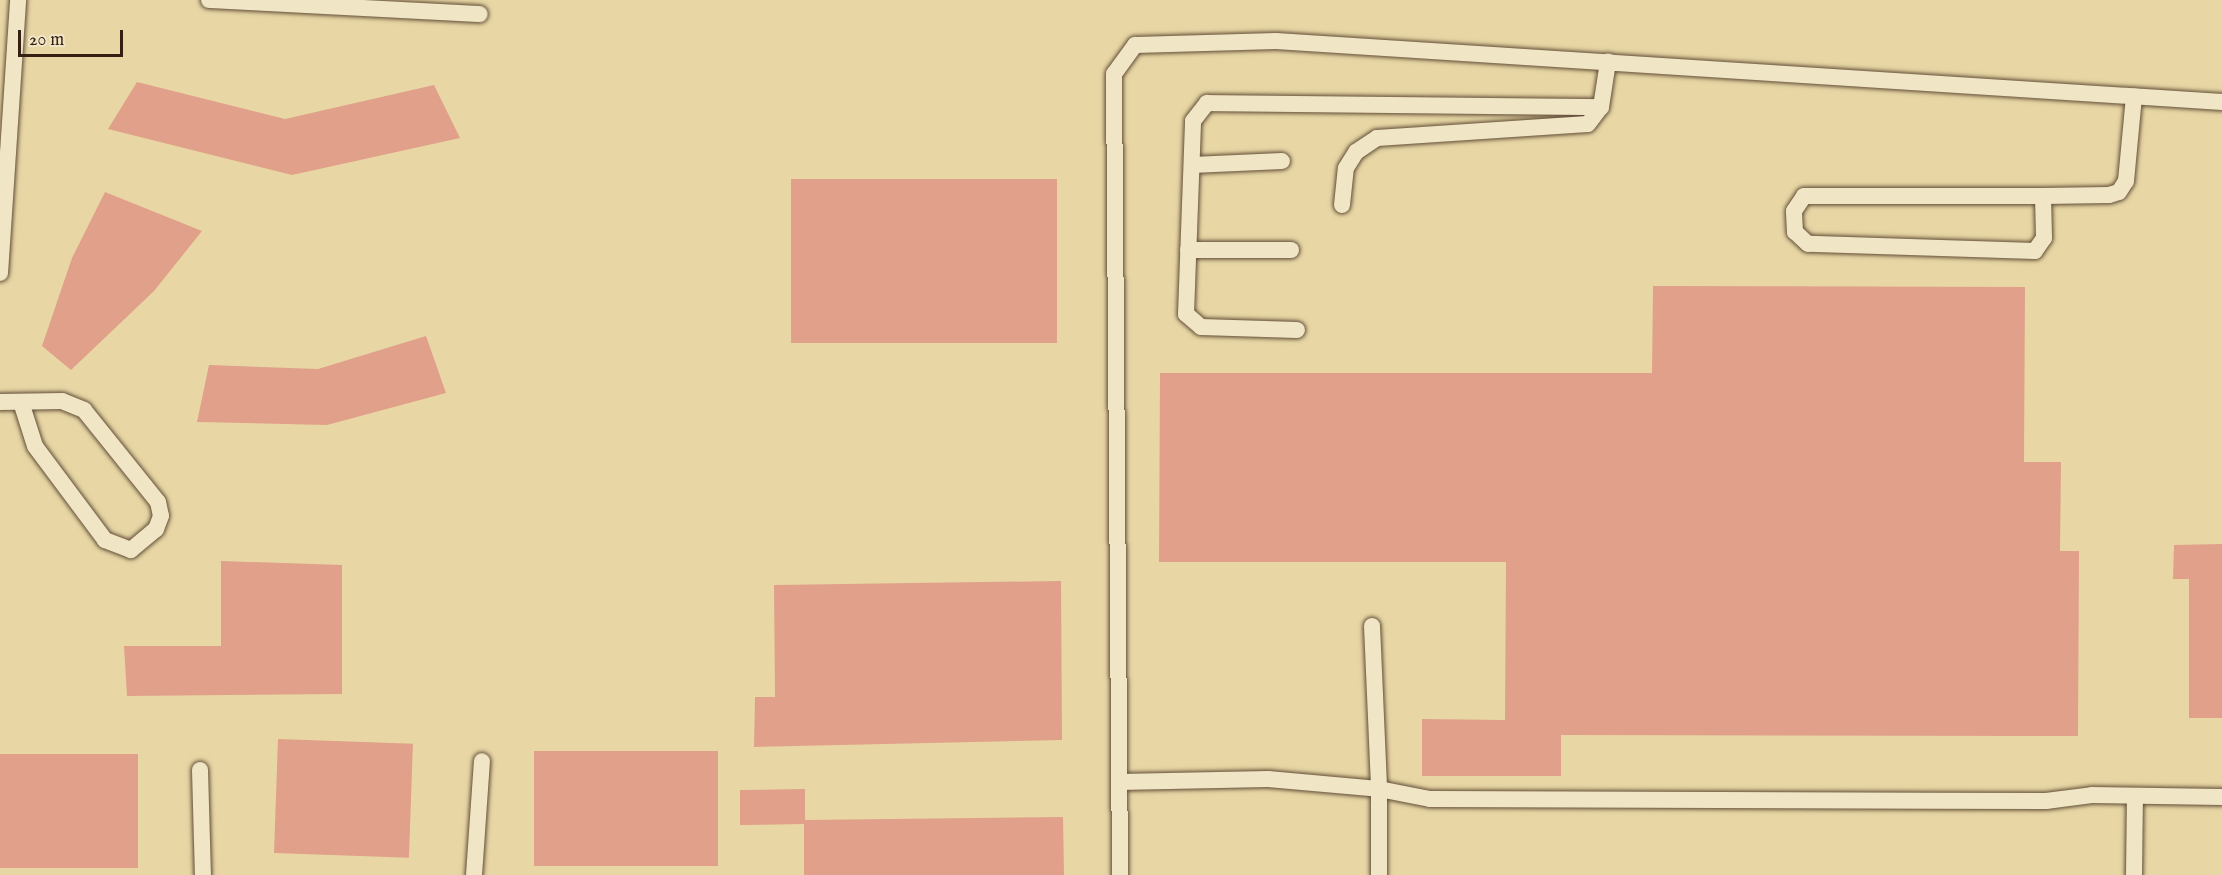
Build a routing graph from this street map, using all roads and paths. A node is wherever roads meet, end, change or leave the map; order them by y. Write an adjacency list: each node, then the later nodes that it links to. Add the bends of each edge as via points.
1 (18, 0): 14 (lane)
2 (209, 0): 3 (lane)
3 (480, 14)
4 (1608, 62): 5 (lane); 7 (lane); 21 (lane, via 1276,41 1135,45 1114,74)
5 (2134, 96): 6 (lane); 10 (lane, via 2126,181 2119,192)
6 (2222, 102)
7 (1601, 107): 9 (lane, via 1207,103 1193,121); 11 (lane, via 1588,124 1377,138 1356,152 1346,168)
8 (1282, 161): 9 (lane)
9 (1192, 165): 12 (lane)
10 (2043, 196): 10 (lane, via 1804,196 1794,211 1795,232 1808,244 2035,251 2044,238)
11 (1342, 205)
12 (1188, 250): 13 (lane); 15 (lane, via 1186,314 1201,327)
13 (1291, 250)
14 (0, 273)
15 (1298, 330)
16 (0, 402): 17 (lane)
17 (21, 402): 17 (lane, via 35,447 105,540 131,550 156,530 161,516 158,502 84,410 62,401)
18 (1372, 626): 22 (lane)
19 (482, 761): 26 (lane)
20 (200, 770): 25 (lane)
21 (1119, 782): 22 (lane, via 1268,779); 27 (lane)
22 (1379, 789): 23 (lane, via 1430,799 2046,801 2092,795); 28 (lane)
23 (2135, 796): 24 (lane); 29 (lane)
24 (2222, 797)
25 (203, 875)
26 (474, 875)
27 (1120, 875)
28 (1379, 875)
29 (2134, 875)

